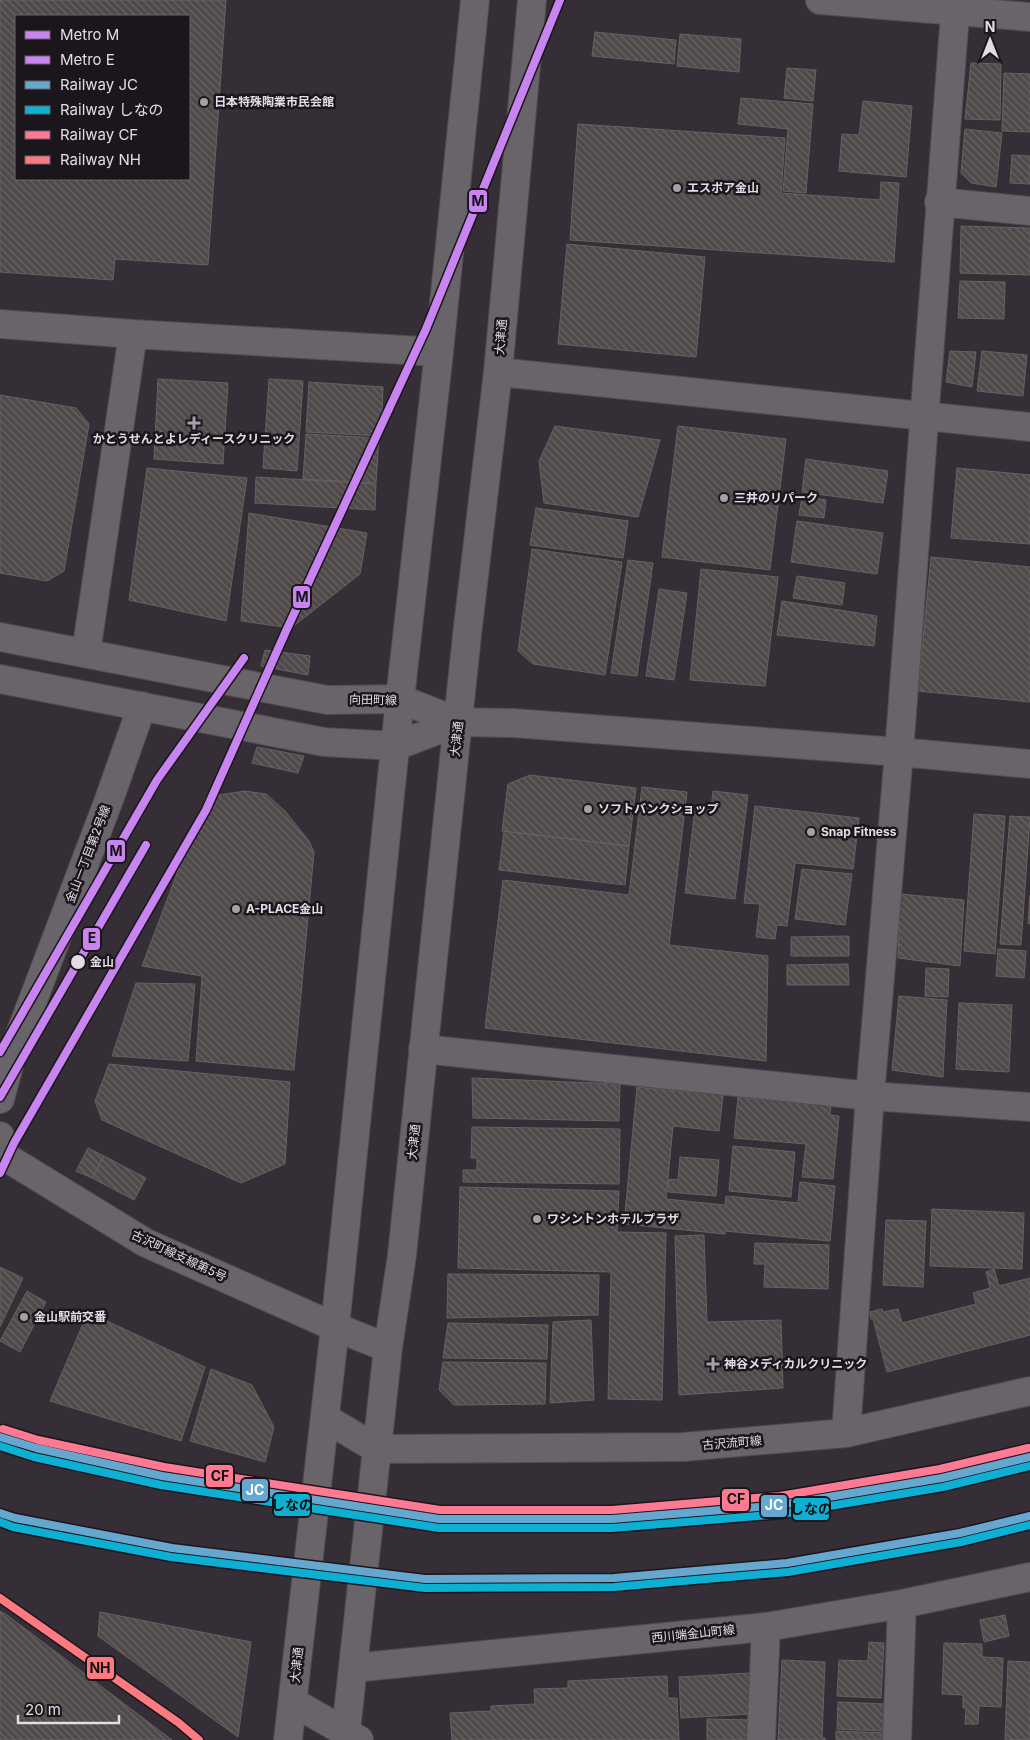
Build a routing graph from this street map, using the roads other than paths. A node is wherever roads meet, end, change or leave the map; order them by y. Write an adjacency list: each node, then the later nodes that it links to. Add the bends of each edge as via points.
1 (476, 0): 10 (street)
2 (532, 0): 11 (street, 大津通)
3 (820, 0): 4 (street)
4 (955, 5): 5 (street); 6 (street)
5 (1030, 17)
6 (939, 202): 7 (street); 12 (street)
7 (1030, 211)
8 (0, 324): 9 (street)
9 (133, 334): 10 (street); 15 (street)
10 (439, 352): 17 (street)
11 (498, 372): 12 (street); 19 (street, 大津通)
12 (925, 416): 13 (street); 21 (street)
13 (1030, 427)
14 (0, 637): 15 (street, 向田町線)
15 (86, 653): 17 (street, 向田町線, via 327,700)
16 (0, 679): 18 (street)
17 (400, 699): 19 (street, 向田町線); 20 (street)
18 (142, 706): 20 (street, via 324,742); 25 (street, 金山一丁目第2号線, via 11,1058)
19 (459, 722): 20 (street); 21 (street, via 513,723); 23 (street, 大津通)
20 (396, 746): 28 (street)
21 (899, 752): 22 (street); 24 (street)
22 (1030, 764)
23 (423, 1049): 24 (street); 29 (street, 大津通, via 402,1255)
24 (870, 1096): 26 (street); 32 (street)
25 (0, 1100)
26 (1030, 1107)
27 (2, 1146): 28 (street, 古沢町線支線第5号, via 146,1243)
28 (335, 1327): 29 (street, 古沢町線支線第5号); 31 (street)
29 (388, 1348): 33 (street, 大津通)
30 (1030, 1392): 32 (street, 古沢流町線)
31 (325, 1418): 33 (street); 38 (street, 大津通)
32 (846, 1433): 33 (street, 古沢流町線, via 683,1447)
33 (377, 1449): 37 (street, 大津通)
34 (1030, 1577): 35 (street, 西川端金山町線)
35 (902, 1604): 36 (street, 西川端金山町線); 42 (street)
36 (766, 1627): 37 (street, 西川端金山町線); 41 (street)
37 (353, 1668): 39 (street)
38 (293, 1702): 39 (street); 40 (street, 大津通)
39 (350, 1738)
40 (288, 1740)
41 (762, 1740)
42 (897, 1740)

